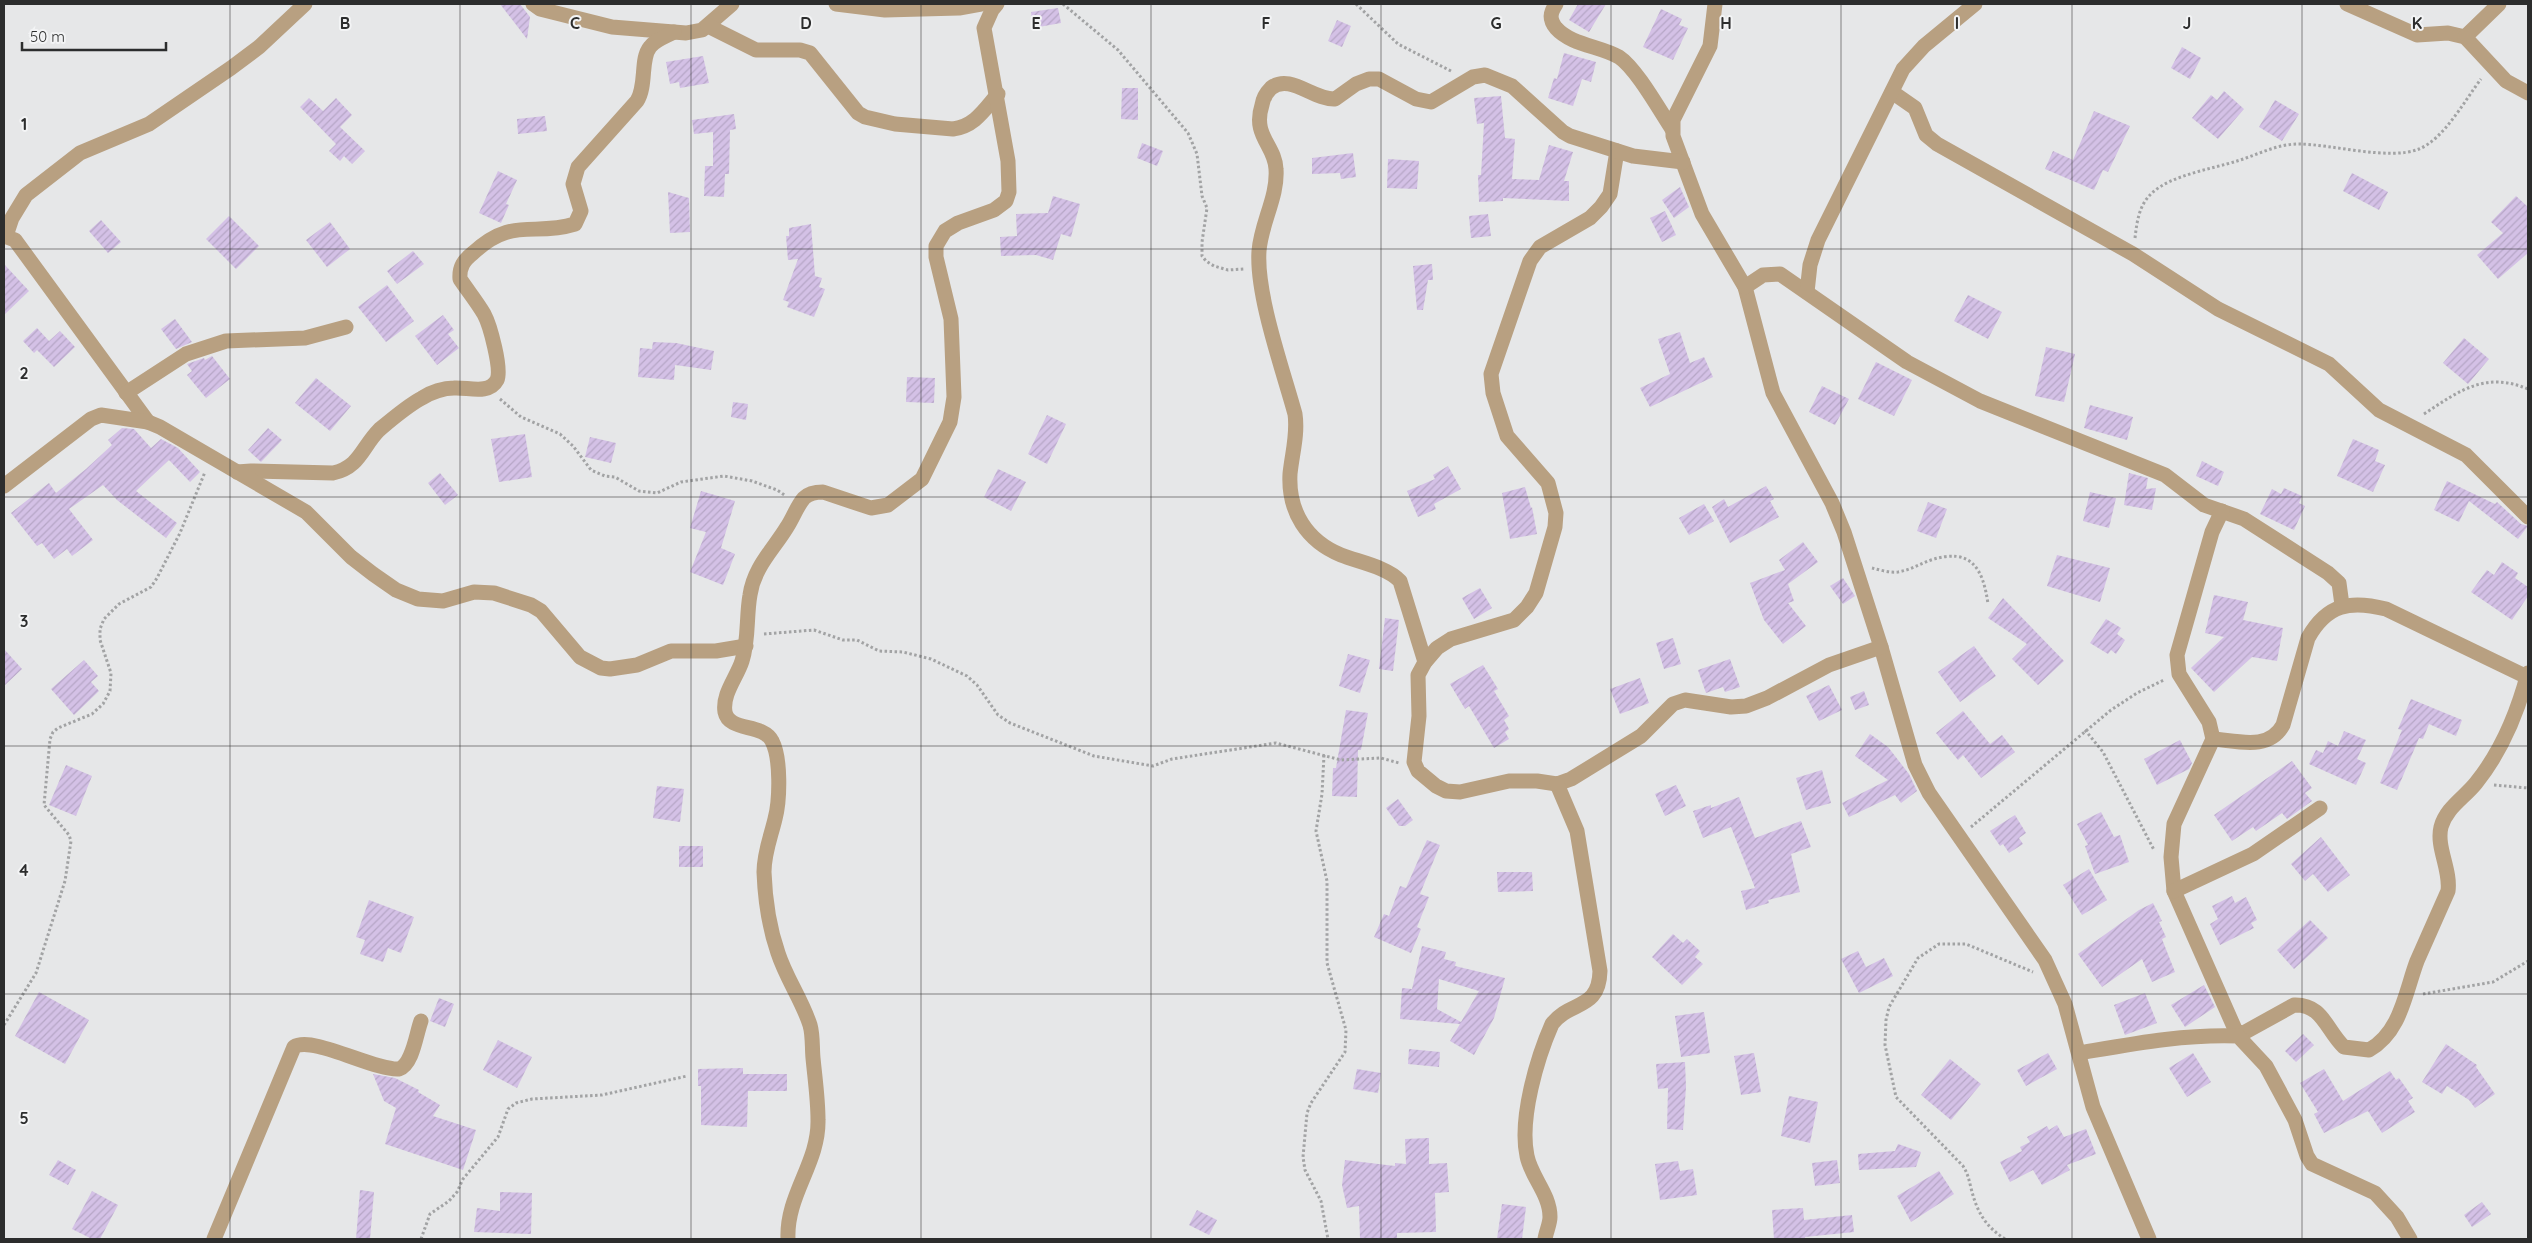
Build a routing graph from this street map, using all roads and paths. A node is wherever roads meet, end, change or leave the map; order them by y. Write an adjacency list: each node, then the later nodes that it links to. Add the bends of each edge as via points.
1 (305, 4): 25 (street, via 259,47 149,124 80,153 26,195)
2 (533, 4): 15 (street, via 540,9 612,27)
3 (732, 4): 14 (street)
4 (836, 4): 5 (street, via 885,10 959,8)
5 (981, 4)
6 (998, 4): 20 (street, via 984,28)
7 (1064, 4): 27 (path, via 1118,50 1188,132 1194,143 1206,208 1202,256 1206,262 1228,270)
8 (1356, 4): 18 (path, via 1398,44 1445,70)
9 (1556, 4): 22 (street, via 1551,12 1551,21 1558,29 1620,58 1630,67)
10 (1715, 4): 22 (street, via 1710,46 1673,120)
11 (1975, 4): 19 (street, via 1912,56)
12 (2347, 4): 16 (street, via 2417,35 2448,33)
13 (2500, 4): 16 (street)
14 (708, 26): 15 (street, via 695,32); 20 (street, via 756,50 810,53 858,113 872,121 953,129 964,127 973,123)
15 (674, 32): 31 (street, via 651,46 646,56 643,90 638,101 578,167 573,184 581,211 575,224 508,230 490,239 462,263 460,279 484,314 498,364 498,379)
16 (2466, 37): 17 (street)
17 (2491, 67): 21 (street); 26 (path, via 2455,116 2434,139 2419,149 2398,154 2296,144 2166,183 2151,194 2138,214)
18 (1473, 78): 23 (street, via 1485,76 1504,81 1563,132); 27 (street, via 1431,102 1416,99 1379,79 1356,84 1335,99 1317,97 1296,85 1273,87 1264,97 1260,109 1260,129 1276,167 1275,188 1259,250)
19 (1892, 92): 26 (street, via 1914,108 1926,135 1937,144); 29 (street, via 1818,240)
20 (998, 94): 39 (street, via 1009,169 1006,201 994,210 945,231 936,246 952,320 954,397 950,422 928,470 917,484 882,507 871,508 823,492 806,496)
21 (2528, 94)
22 (1672, 129): 24 (street)
23 (1617, 151): 24 (street); 47 (street, via 1610,194 1601,207 1590,218 1540,247 1530,261 1491,374 1493,393 1507,436 1548,483 1556,513 1536,593 1514,620 1451,639)
24 (1683, 162): 28 (street, via 1702,214)
25 (5, 236): 33 (street, via 15,240)
26 (2133, 254): 35 (street, via 2218,309 2329,364 2379,410)
27 (1259, 268): 47 (street, via 1272,334 1295,414 1297,426 1291,486 1304,529 1313,540 1329,550 1396,577 1404,590)
28 (1745, 287): 29 (street, via 1772,273 1780,274); 42 (street, via 1773,393 1832,503)
29 (1806, 292): 40 (street, via 1907,362 1980,401 2165,475 2204,505)
30 (346, 327): 33 (street, via 305,338 226,341 186,354)
31 (486, 389): 37 (street, via 448,388 421,398 379,431 356,461 342,471); 39 (path, via 521,418 560,434 591,470 615,477 639,491 657,494 681,482 736,477 784,493)
32 (2528, 389): 35 (path, via 2483,381 2464,389)
33 (126, 392): 34 (street)
34 (148, 422): 36 (street); 38 (street, via 101,415 91,419)
35 (2408, 425): 41 (street, via 2466,455)
36 (210, 457): 37 (street); 64 (path, via 180,533 157,578 151,587 119,604 104,619 100,640 111,673 110,691 103,704 92,714 58,728 50,739 44,805 69,835 68,871 36,972)
37 (237, 472): 45 (street, via 306,512 351,557 396,590 418,599 443,601 474,592 516,599 541,611 572,650 601,668 637,665 671,651 716,651)
38 (4, 486)
39 (796, 511): 45 (street, via 754,578)
40 (2222, 511): 44 (street, via 2250,523 2336,578); 48 (street, via 2212,532 2177,655)
41 (2528, 517)
42 (1852, 557): 43 (path, via 1869,567 1896,572 1948,555 1966,557 1980,571); 46 (street)
43 (1988, 604)
44 (2342, 605): 49 (street, via 2364,604 2386,609); 51 (street, via 2313,629 2308,638 2278,735 2268,742 2257,743)
45 (746, 640): 52 (path, via 814,630 843,640 857,640 879,651 903,652 931,660 967,676 998,715 1010,723 1094,756 1146,766 1276,743); 70 (street, via 725,710 732,722 766,734 772,741 776,756 776,817 764,870 768,918 778,953 811,1027 818,1122 812,1158 789,1212)
46 (1881, 647): 55 (street, via 1829,665 1768,698 1746,706 1685,700 1673,704 1642,736 1571,779); 58 (street, via 1915,765 1929,794)
47 (1424, 662): 53 (street, via 1418,674 1419,716 1414,762)
48 (2179, 674): 50 (path, via 2137,693); 51 (street, via 2210,722)
49 (2528, 675): 54 (street, via 2508,727)
50 (2085, 730): 58 (path); 59 (path, via 2103,752 2144,835)
51 (2213, 739): 59 (street, via 2174,824 2171,857)
52 (1324, 755): 53 (path, via 1348,762 1387,759); 71 (path, via 1316,831 1327,881 1327,963 1346,1030 1345,1052 1307,1113 1304,1158 1305,1170 1321,1201)
53 (1418, 771): 55 (street, via 1436,786 1460,792 1521,780)
54 (2476, 783): 56 (path); 62 (street, via 2445,815 2440,834 2450,880 2448,891 2417,961)
55 (1557, 784): 72 (street, via 1578,831 1600,982 1595,994 1585,1004 1556,1018 1536,1070 1525,1126 1527,1156 1548,1203 1550,1217)
56 (2528, 788)
57 (2320, 808): 59 (street, via 2253,854)
58 (1959, 836): 61 (street, via 2045,960)
59 (2174, 885): 65 (street)
60 (2528, 961): 62 (path, via 2493,982 2423,994)
61 (2056, 982): 66 (street); 73 (path, via 1966,944 1939,944 1918,958 1889,1007 1886,1020 1885,1045 1896,1097 1963,1166 1980,1217 1993,1232)
62 (2404, 1001): 65 (street, via 2393,1028 2369,1050 2344,1047 2317,1011 2303,1005 2294,1005)
63 (421, 1021): 68 (street, via 408,1061 399,1069 306,1044 294,1047)
64 (4, 1026)
65 (2238, 1036): 66 (street, via 2166,1038); 75 (street, via 2266,1066 2312,1164 2374,1193 2397,1217)
66 (2079, 1053): 74 (street, via 2093,1107)
67 (688, 1076): 69 (path, via 602,1095 532,1099 516,1103 508,1109 498,1137 463,1179 457,1192 430,1214)
68 (214, 1239)
69 (422, 1239)
70 (788, 1239)
71 (1328, 1239)
72 (1545, 1239)
73 (2005, 1239)
74 (2149, 1239)
75 (2410, 1239)

